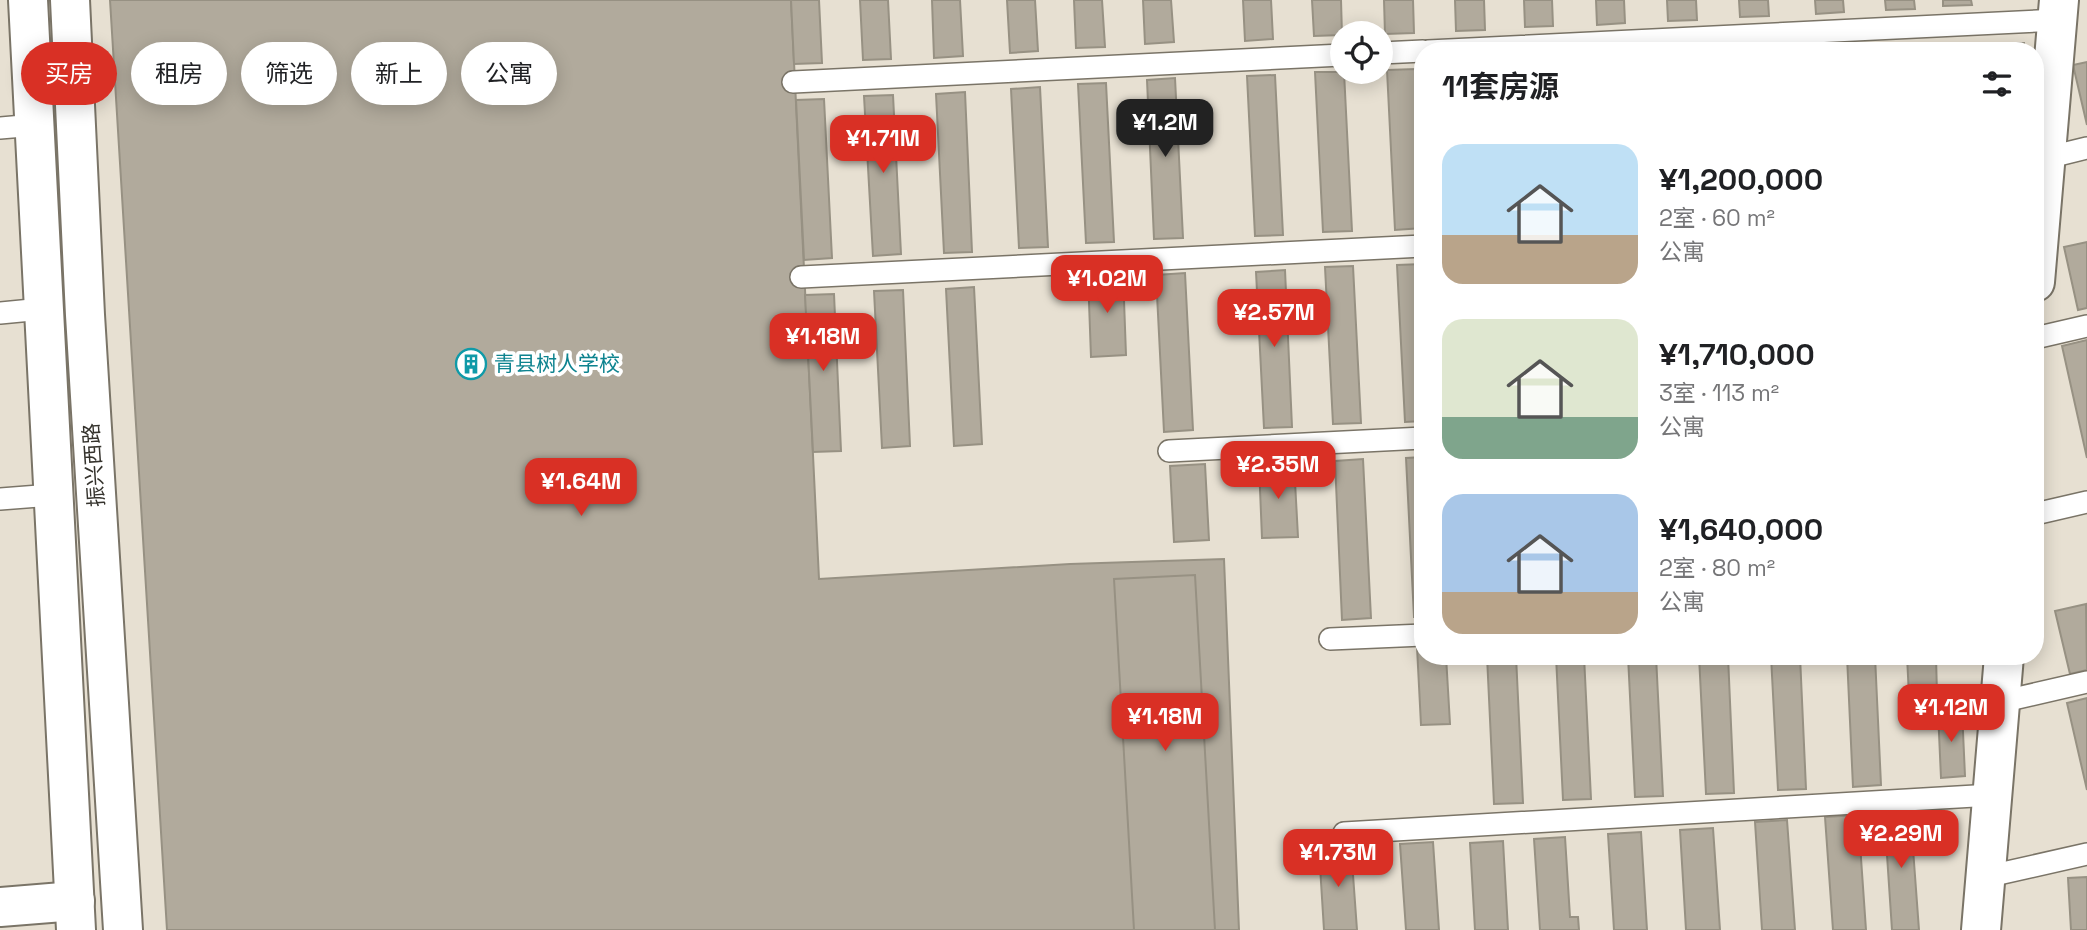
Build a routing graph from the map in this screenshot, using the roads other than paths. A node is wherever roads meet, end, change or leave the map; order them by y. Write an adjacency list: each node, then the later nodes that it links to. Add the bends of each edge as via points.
1 (28, 0): 9 (street, 振兴西路)
2 (71, 0): 36 (street, 振兴西路, via 85,315)
3 (2058, 10): 4 (lane); 11 (street)
4 (1566, 42)
5 (1414, 51): 6 (lane)
6 (1393, 52)
7 (1330, 56): 8 (lane)
8 (793, 82)
9 (17, 127): 15 (street, 振兴西路)
10 (2087, 148): 11 (lane)
11 (2046, 158): 12 (street)
12 (2044, 172)
13 (1414, 246): 14 (lane)
14 (801, 277)
15 (43, 309): 16 (lane); 21 (street, 振兴西路)
16 (0, 313)
17 (2087, 326): 18 (lane)
18 (2044, 336)
19 (1414, 439): 20 (lane)
20 (1169, 451)
21 (52, 495): 22 (lane); 35 (street, 振兴西路)
22 (0, 499)
23 (2087, 502): 24 (lane)
24 (2044, 512)
25 (1414, 635): 26 (lane)
26 (1330, 639)
27 (2003, 665): 29 (street)
28 (2087, 682): 29 (lane)
29 (2000, 702): 30 (street)
30 (1992, 795): 31 (lane); 33 (street)
31 (1344, 834)
32 (2087, 854): 33 (lane)
33 (1985, 877): 37 (street)
34 (0, 907): 35 (street)
35 (75, 915)
36 (123, 930)
37 (1981, 930)

